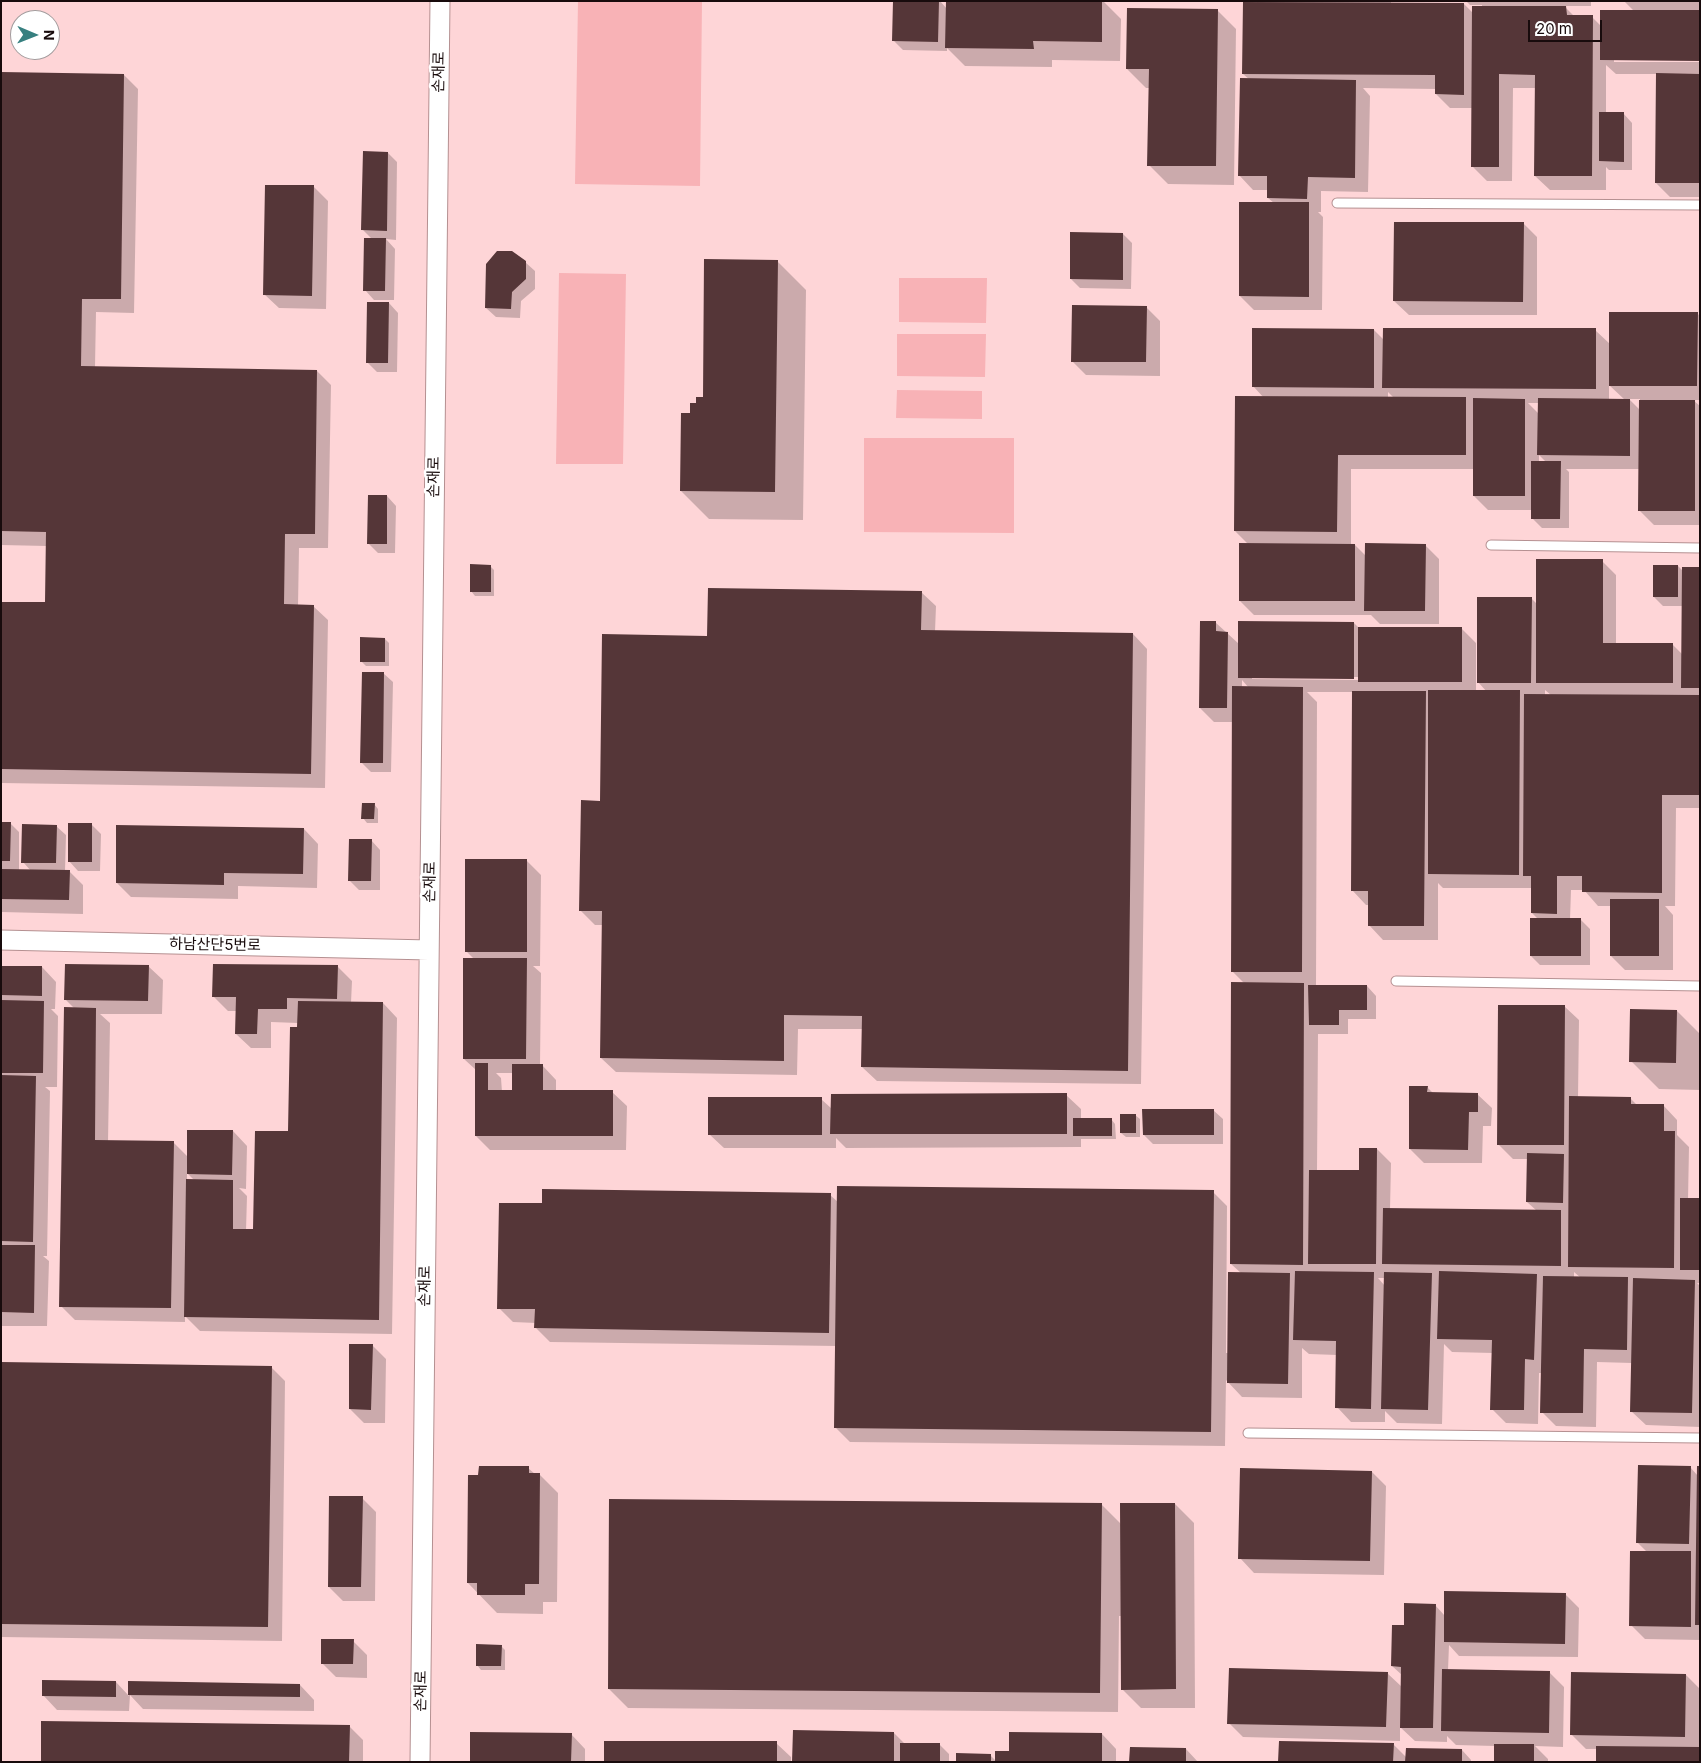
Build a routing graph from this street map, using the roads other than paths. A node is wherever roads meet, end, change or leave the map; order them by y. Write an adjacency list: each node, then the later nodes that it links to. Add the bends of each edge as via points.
1 (440, 1): 7 (street, 손재로)
2 (1337, 203): 3 (lane)
3 (1700, 206)
4 (1491, 545): 5 (lane)
5 (1700, 548)
6 (1, 940): 7 (street, 하남산단5번로)
7 (429, 950): 12 (street, 손재로)
8 (1396, 981): 9 (lane)
9 (1700, 986)
10 (1248, 1433): 11 (lane)
11 (1700, 1438)
12 (420, 1762)

